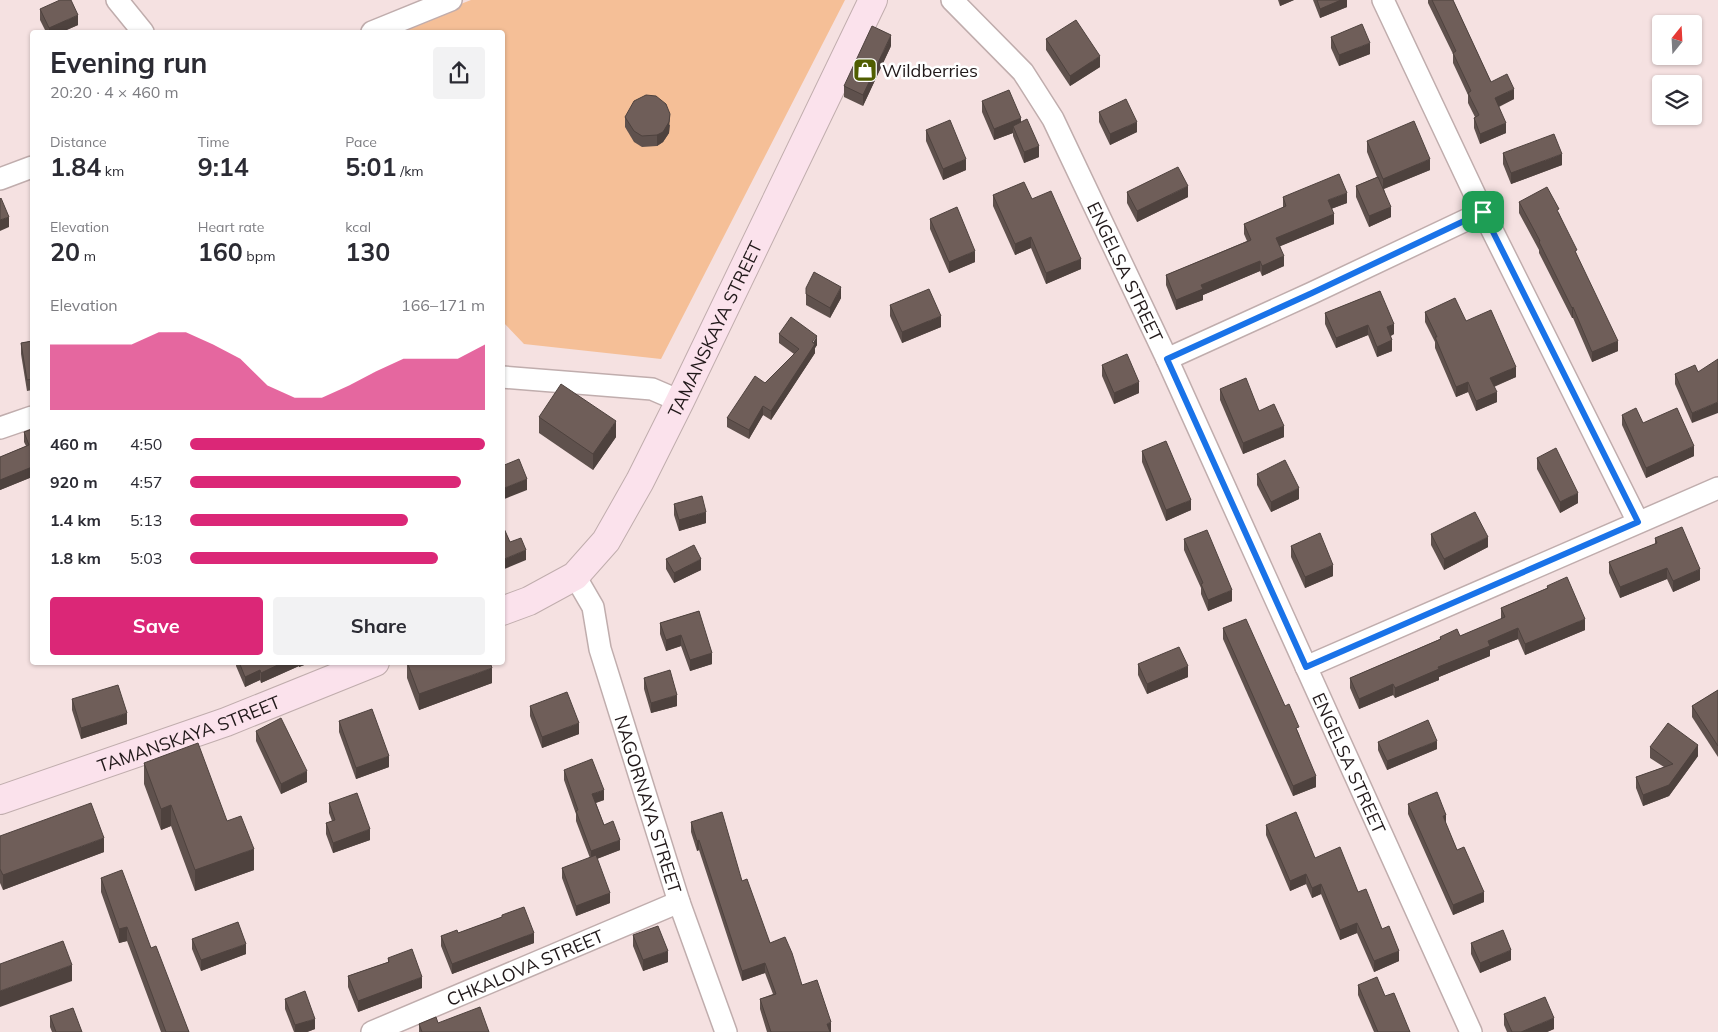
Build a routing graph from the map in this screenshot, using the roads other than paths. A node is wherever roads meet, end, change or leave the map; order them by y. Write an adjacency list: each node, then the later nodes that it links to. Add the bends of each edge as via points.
1 (117, 0): 7 (street)
2 (451, 0): 6 (street)
3 (874, 0): 14 (street, TAMANSKAYA STREET)
4 (952, 0): 12 (street, ENGELSA STREET, via 1023,72 1054,120)
5 (1384, 0): 11 (street)
6 (414, 7): 8 (street)
7 (141, 30)
8 (375, 30)
9 (30, 168): 10 (street)
10 (0, 179)
11 (1483, 212): 12 (street); 18 (street)
12 (1167, 359): 22 (street, ENGELSA STREET)
13 (505, 378): 14 (street, via 652,389)
14 (680, 401): 19 (street, TAMANSKAYA STREET, via 606,541)
15 (30, 418): 16 (street)
16 (0, 428)
17 (1718, 488): 18 (street)
18 (1638, 522): 22 (street)
19 (575, 576): 20 (street, TAMANSKAYA STREET); 24 (street, NAGORNAYA STREET, via 593,606 600,649)
20 (505, 610)
21 (368, 665): 23 (street, TAMANSKAYA STREET, via 226,722)
22 (1306, 667): 27 (street, ENGELSA STREET)
23 (0, 800)
24 (678, 902): 25 (street, CHKALOVA STREET); 26 (street, NAGORNAYA STREET)
25 (372, 1032)
26 (726, 1032)
27 (1471, 1032)

